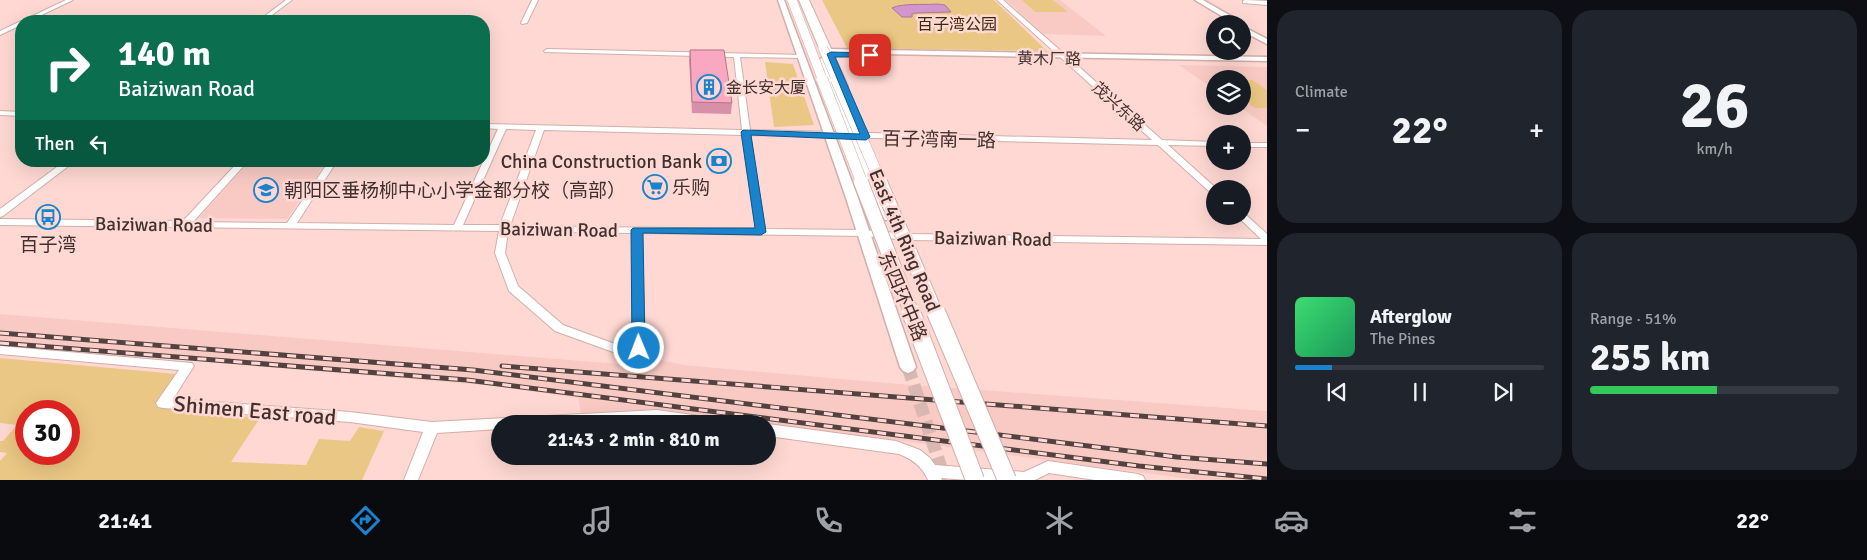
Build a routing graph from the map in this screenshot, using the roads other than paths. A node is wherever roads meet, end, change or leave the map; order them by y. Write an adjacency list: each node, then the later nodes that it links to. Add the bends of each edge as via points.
1 (70, 0): 12 (street)
2 (290, 0): 13 (street)
3 (535, 0): 16 (street)
4 (781, 0): 26 (main road, 东四环中路)
5 (791, 0): 35 (main road, 东四环中路); 70 (highway, East 4th Ring Road, bridge)
6 (803, 0): 24 (street, 东四环中路); 36 (main road, 东四环中路); 71 (highway, East 4th Ring Road, bridge)
7 (1000, 0): 27 (street, 茂兴东路)
8 (1193, 0): 14 (main road)
9 (1198, 0): 15 (main road)
10 (1245, 2): 11 (street)
11 (1267, 3)
12 (38, 15)
13 (269, 15)
14 (1219, 15)
15 (1223, 15)
16 (524, 23)
17 (15, 26): 19 (street)
18 (0, 28): 19 (street)
19 (10, 28): 21 (street)
20 (1251, 31): 22 (main road)
21 (0, 33)
22 (1267, 40)
23 (547, 51): 25 (street)
24 (830, 53): 27 (main road, 黄木厂路); 37 (street, 东四环中路)
25 (737, 55): 26 (street); 34 (street)
26 (801, 56): 35 (main road, 东四环中路)
27 (1065, 57): 28 (main road, 黄木厂路); 38 (street, 茂兴东路)
28 (1267, 60)
29 (0, 113): 30 (street)
30 (15, 114)
31 (490, 126): 32 (street, 百子湾南一路)
32 (503, 126): 33 (street, 百子湾南一路); 42 (street)
33 (541, 127): 34 (street, 百子湾南一路); 54 (street)
34 (746, 132): 35 (street, 百子湾南一路); 56 (street)
35 (834, 136): 36 (street, 百子湾南一路); 57 (main road, 东四环中路)
36 (854, 137): 37 (street, 百子湾南一路); 58 (main road, 东四环中路, via 870,182)
37 (866, 137): 38 (street, 百子湾南一路); 58 (street, 东四环中路)
38 (1160, 143): 39 (street, 百子湾南一路); 47 (street, 茂兴东路)
39 (1206, 144)
40 (1251, 145): 41 (street)
41 (1267, 146)
42 (490, 155)
43 (63, 167): 48 (street)
44 (238, 167): 50 (street)
45 (329, 167): 52 (street)
46 (485, 167): 53 (street)
47 (1206, 184)
48 (0, 214)
49 (0, 222): 50 (street, Baiziwan Road)
50 (185, 224): 52 (street, Baiziwan Road)
51 (1251, 225): 59 (street)
52 (290, 226): 53 (street, Baiziwan Road)
53 (458, 228): 54 (street, Baiziwan Road)
54 (504, 228): 55 (street, Baiziwan Road); 55 (street, via 500,253 513,288 559,328 627,353 639,348)
55 (637, 230): 56 (street, Baiziwan Road)
56 (761, 232): 57 (street, Baiziwan Road)
57 (870, 233): 58 (street, Baiziwan Road); 61 (main road, 东四环中路); 62 (main road, 东四环中路)
58 (903, 236): 59 (street, Baiziwan Road); 63 (main road, 东四环中路)
59 (1267, 240)
60 (0, 350): 65 (street, Shimen East road, via 188,366 163,403 350,417)
61 (908, 367)
62 (933, 368)
63 (958, 369)
64 (491, 425): 65 (street)
65 (432, 428): 69 (street)
66 (776, 431): 67 (street, via 896,447 915,453 926,462)
67 (933, 476): 68 (street)
68 (1026, 479): 72 (street, via 1048,468)
69 (411, 480)
70 (975, 480)
71 (1007, 480)
72 (1138, 480)

